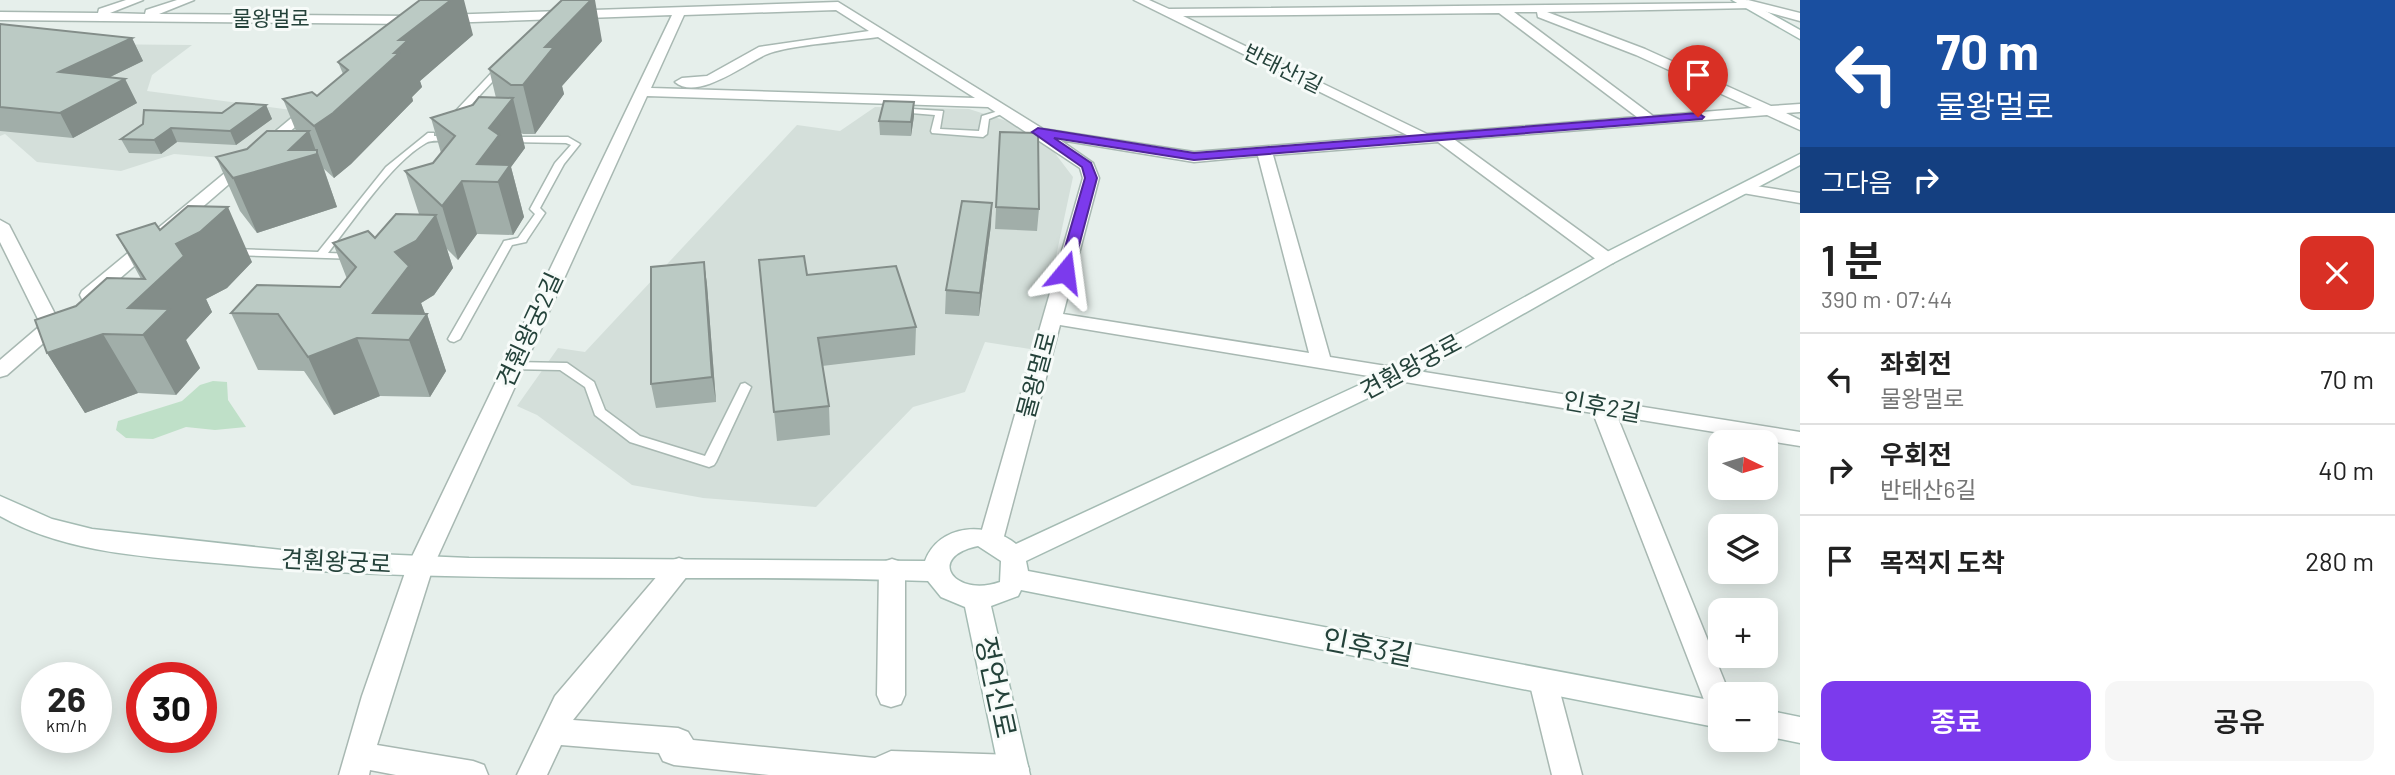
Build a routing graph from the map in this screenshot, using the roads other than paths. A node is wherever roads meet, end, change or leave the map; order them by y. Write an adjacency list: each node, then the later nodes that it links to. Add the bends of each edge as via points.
1 (137, 0): 17 (street, 물왕멀로)
2 (188, 0): 18 (street)
3 (475, 0): 20 (street)
4 (1140, 0): 15 (street, 반태산1길)
5 (1270, 0): 14 (street)
6 (1489, 0): 12 (street)
7 (846, 3): 9 (street, 물왕멀로); 22 (street, 물왕멀로)
8 (1743, 3): 10 (street); 19 (street); 23 (street)
9 (703, 5): 13 (street, 물왕멀로)
10 (1532, 5): 12 (street); 32 (street)
11 (625, 7): 13 (street, 물왕멀로); 20 (street, 물왕멀로, via 541,22)
12 (1503, 10): 14 (street); 33 (street)
13 (680, 11): 26 (street, 견훤왕궁2길)
14 (1279, 12): 15 (street)
15 (1167, 13): 36 (street, 반태산1길)
16 (0, 16): 17 (street, 물왕멀로)
17 (88, 18): 18 (street, 물왕멀로)
18 (134, 18): 21 (street, 물왕멀로, via 252,14)
19 (1800, 18)
20 (455, 19): 21 (street, 물왕멀로)
21 (413, 20): 24 (street)
22 (878, 33): 26 (street, via 764,50 710,80); 28 (street, 물왕멀로)
23 (1800, 35)
24 (392, 37)
25 (507, 63): 37 (lane, via 464,109)
26 (642, 88): 28 (street); 53 (street, 견훤왕궁2길)
27 (321, 97): 50 (street, via 151,248)
28 (989, 103): 31 (street, 물왕멀로)
29 (1800, 108): 32 (street)
30 (891, 109): 31 (lane, via 940,113 935,131 983,134 985,118)
31 (1005, 111): 35 (street, 물왕멀로)
32 (1771, 111): 33 (street); 34 (street)
33 (1650, 120): 36 (street)
34 (1800, 126)
35 (1038, 132): 40 (street, via 1194,157); 49 (street, 물왕멀로, via 1087,166 1091,178)
36 (1434, 138): 40 (street); 48 (street, 반태산1길)
37 (426, 139): 38 (lane); 46 (lane, via 389,169)
38 (464, 139)
39 (490, 140): 51 (lane, via 568,140 576,144 535,209 540,214 522,240 508,243)
40 (1264, 152): 52 (street)
41 (1800, 159): 42 (street, 견훤왕궁로)
42 (1743, 189): 43 (street); 48 (street, 견훤왕궁로)
43 (1800, 198)
44 (0, 225): 50 (street)
45 (226, 251): 46 (lane)
46 (321, 256): 47 (lane)
47 (373, 258)
48 (1607, 259): 55 (street, 견훤왕궁로)
49 (1052, 318): 52 (street, 인후2길); 60 (street, 물왕멀로)
50 (52, 327): 54 (street)
51 (454, 339)
52 (1321, 362): 55 (street, 인후2길)
53 (513, 366): 56 (lane, via 563,366 590,385 599,412 635,439 709,462); 61 (street, 견훤왕궁2길)
54 (0, 371)
55 (1403, 373): 57 (street, 인후2길); 62 (street, 견훤왕궁로)
56 (744, 387)
57 (1602, 407): 58 (street, 인후2길); 68 (street)
58 (1800, 439)
59 (0, 505): 61 (street, 견훤왕궁로, via 63,531 131,544)
60 (991, 540): 62 (street); 65 (street, via 951,542 936,560)
61 (420, 567): 63 (street, 견훤왕궁로); 74 (street, 견훤왕궁2길)
62 (1014, 567): 66 (street, via 1009,589); 67 (street, 인후3길)
63 (679, 568): 64 (street, 견훤왕궁로); 73 (street, via 565,705)
64 (892, 569): 65 (street, 견훤왕궁로); 69 (street)
65 (935, 571): 66 (street, via 953,593)
66 (977, 600): 75 (street, 정언신로)
67 (1543, 681): 70 (street, 인후3길); 78 (street)
68 (1711, 682)
69 (891, 695)
70 (1708, 713)
71 (1778, 725): 72 (street)
72 (1800, 730)
73 (554, 731): 75 (street, via 677,741 674,752 877,772 891,765); 77 (street)
74 (357, 765): 76 (street)
75 (1014, 772)
76 (473, 775)
77 (531, 775)
78 (1567, 775)

